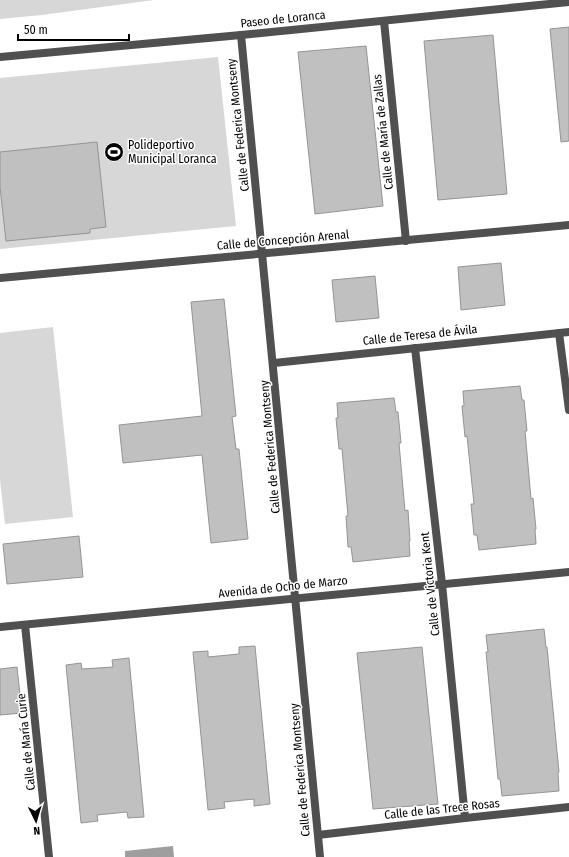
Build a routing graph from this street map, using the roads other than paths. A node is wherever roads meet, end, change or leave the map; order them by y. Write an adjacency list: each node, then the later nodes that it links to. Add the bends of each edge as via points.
1 (569, 2): 2 (street, Paseo de Loranca)
2 (384, 21): 3 (street, Paseo de Loranca); 6 (street, Calle de María de Zallas)
3 (242, 35): 4 (street, Paseo de Loranca); 7 (street, Calle de Federica Montseny)
4 (0, 57)
5 (569, 225): 6 (street, Calle de Concepción Arenal)
6 (406, 241): 7 (street, Calle de Concepción Arenal)
7 (263, 254): 8 (street, Calle de Concepción Arenal); 12 (street, Calle de Federica Montseny)
8 (0, 278)
9 (569, 332): 10 (street, Calle de Teresa de Ávila)
10 (559, 333): 11 (street, Calle de Teresa de Ávila); 13 (street)
11 (415, 348): 12 (street, Calle de Teresa de Ávila); 15 (street, Calle de Victoria Kent)
12 (274, 363): 16 (street, Calle de Federica Montseny)
13 (569, 410)
14 (569, 572): 15 (street, Avenida de Ocho de Marzo)
15 (442, 584): 16 (street, Avenida de Ocho de Marzo); 20 (street, Calle de Victoria Kent)
16 (296, 598): 17 (street, Avenida de Ocho de Marzo); 21 (street, Calle de Federica Montseny)
17 (25, 625): 18 (street, Avenida de Ocho de Marzo); 22 (street, Calle de María Curie)
18 (0, 627)
19 (569, 807): 20 (street, Calle de las Trece Rosas)
20 (465, 818): 21 (street, Calle de las Trece Rosas)
21 (318, 835): 23 (street, Calle de Federica Montseny)
22 (49, 857)
23 (320, 857)

